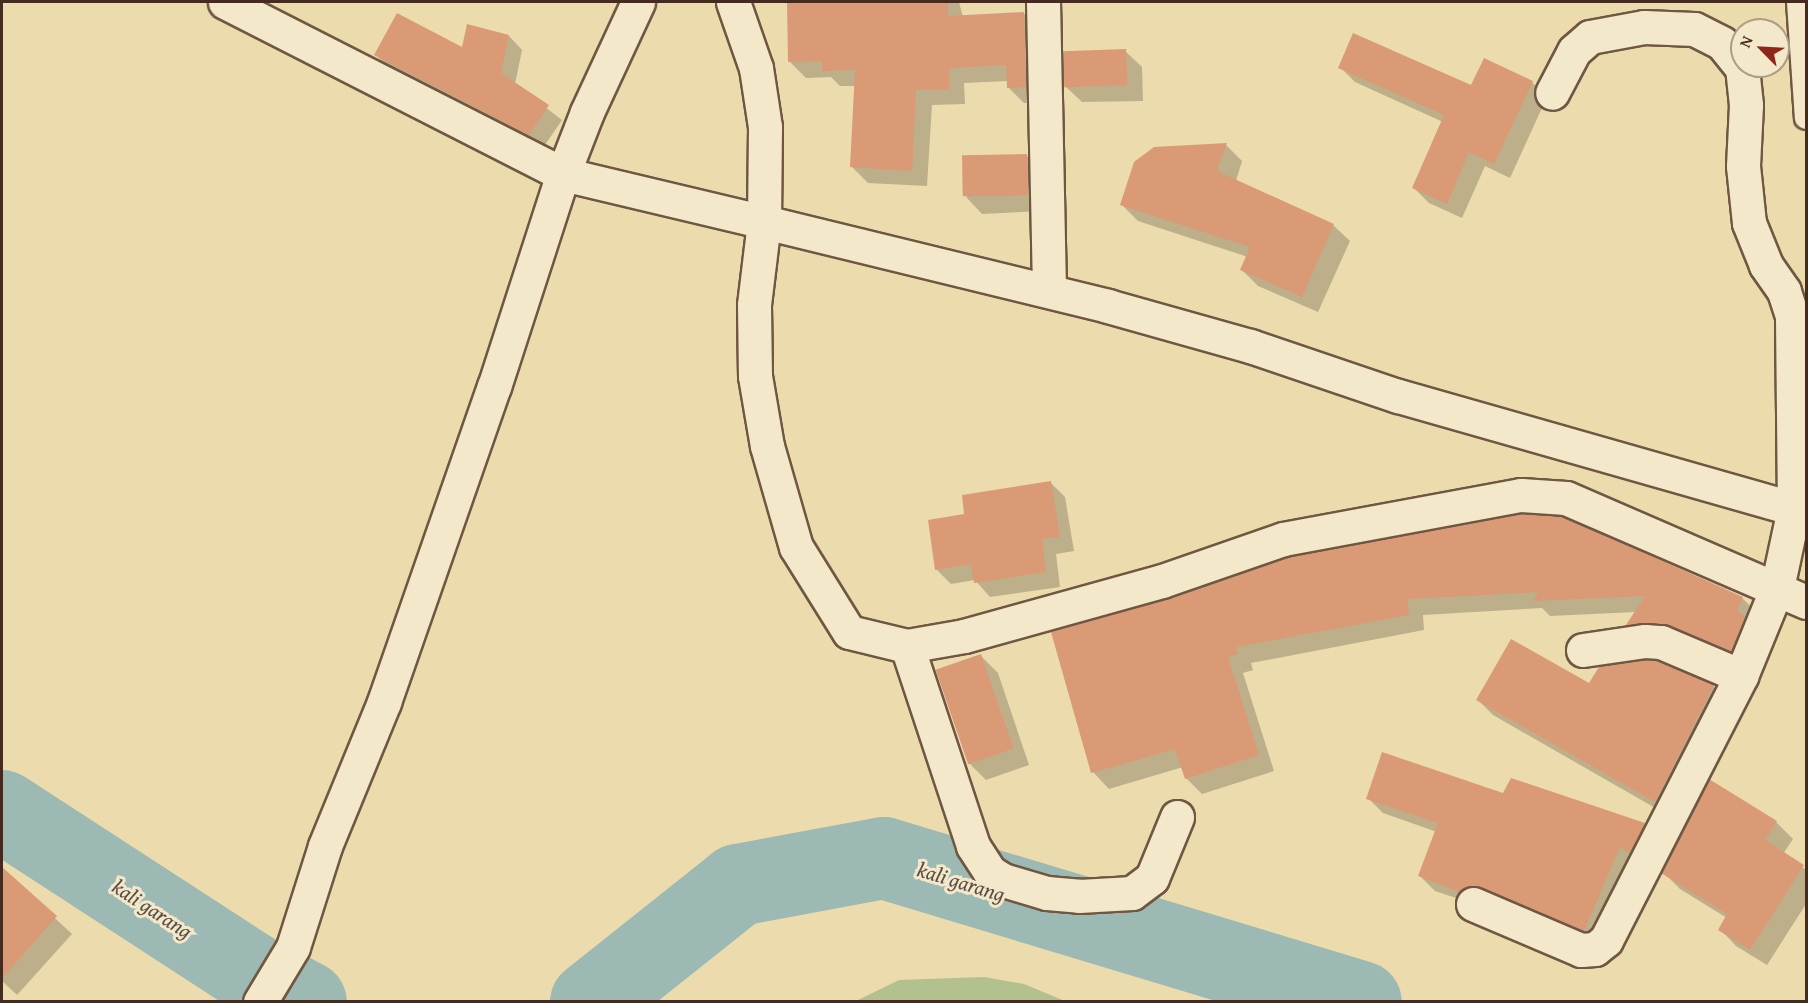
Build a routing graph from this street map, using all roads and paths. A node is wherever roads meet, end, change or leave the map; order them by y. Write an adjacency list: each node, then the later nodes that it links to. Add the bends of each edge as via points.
1 (225, 2): 8 (street)
2 (638, 2): 8 (street)
3 (733, 2): 9 (street, via 756,68 765,127)
4 (1043, 2): 10 (street)
5 (1798, 2): 7 (lane)
6 (1552, 93): 11 (street, via 1574,51 1590,37 1644,27 1694,29 1722,44 1743,68 1743,166 1749,223 1766,265 1784,291 1792,316)
7 (1806, 118)
8 (563, 174): 9 (street); 19 (street, via 494,387 384,702 325,846 293,947)
9 (764, 222): 10 (street); 14 (street, via 754,304 755,376 767,446 796,547 849,632)
10 (1049, 290): 11 (street, via 1250,346 1398,396)
11 (1800, 510): 12 (street)
12 (1777, 588): 13 (street); 14 (street, via 1566,498 1521,495 1283,539 1040,617); 16 (street)
13 (1806, 602)
14 (907, 646): 17 (street, via 973,846 990,872 1002,880 1047,893 1132,893 1152,878)
15 (1582, 650): 16 (street, via 1645,640 1661,642)
16 (1741, 676): 18 (street, via 1606,940 1595,949 1581,950)
17 (1178, 818)
18 (1473, 904)
19 (260, 1002)

